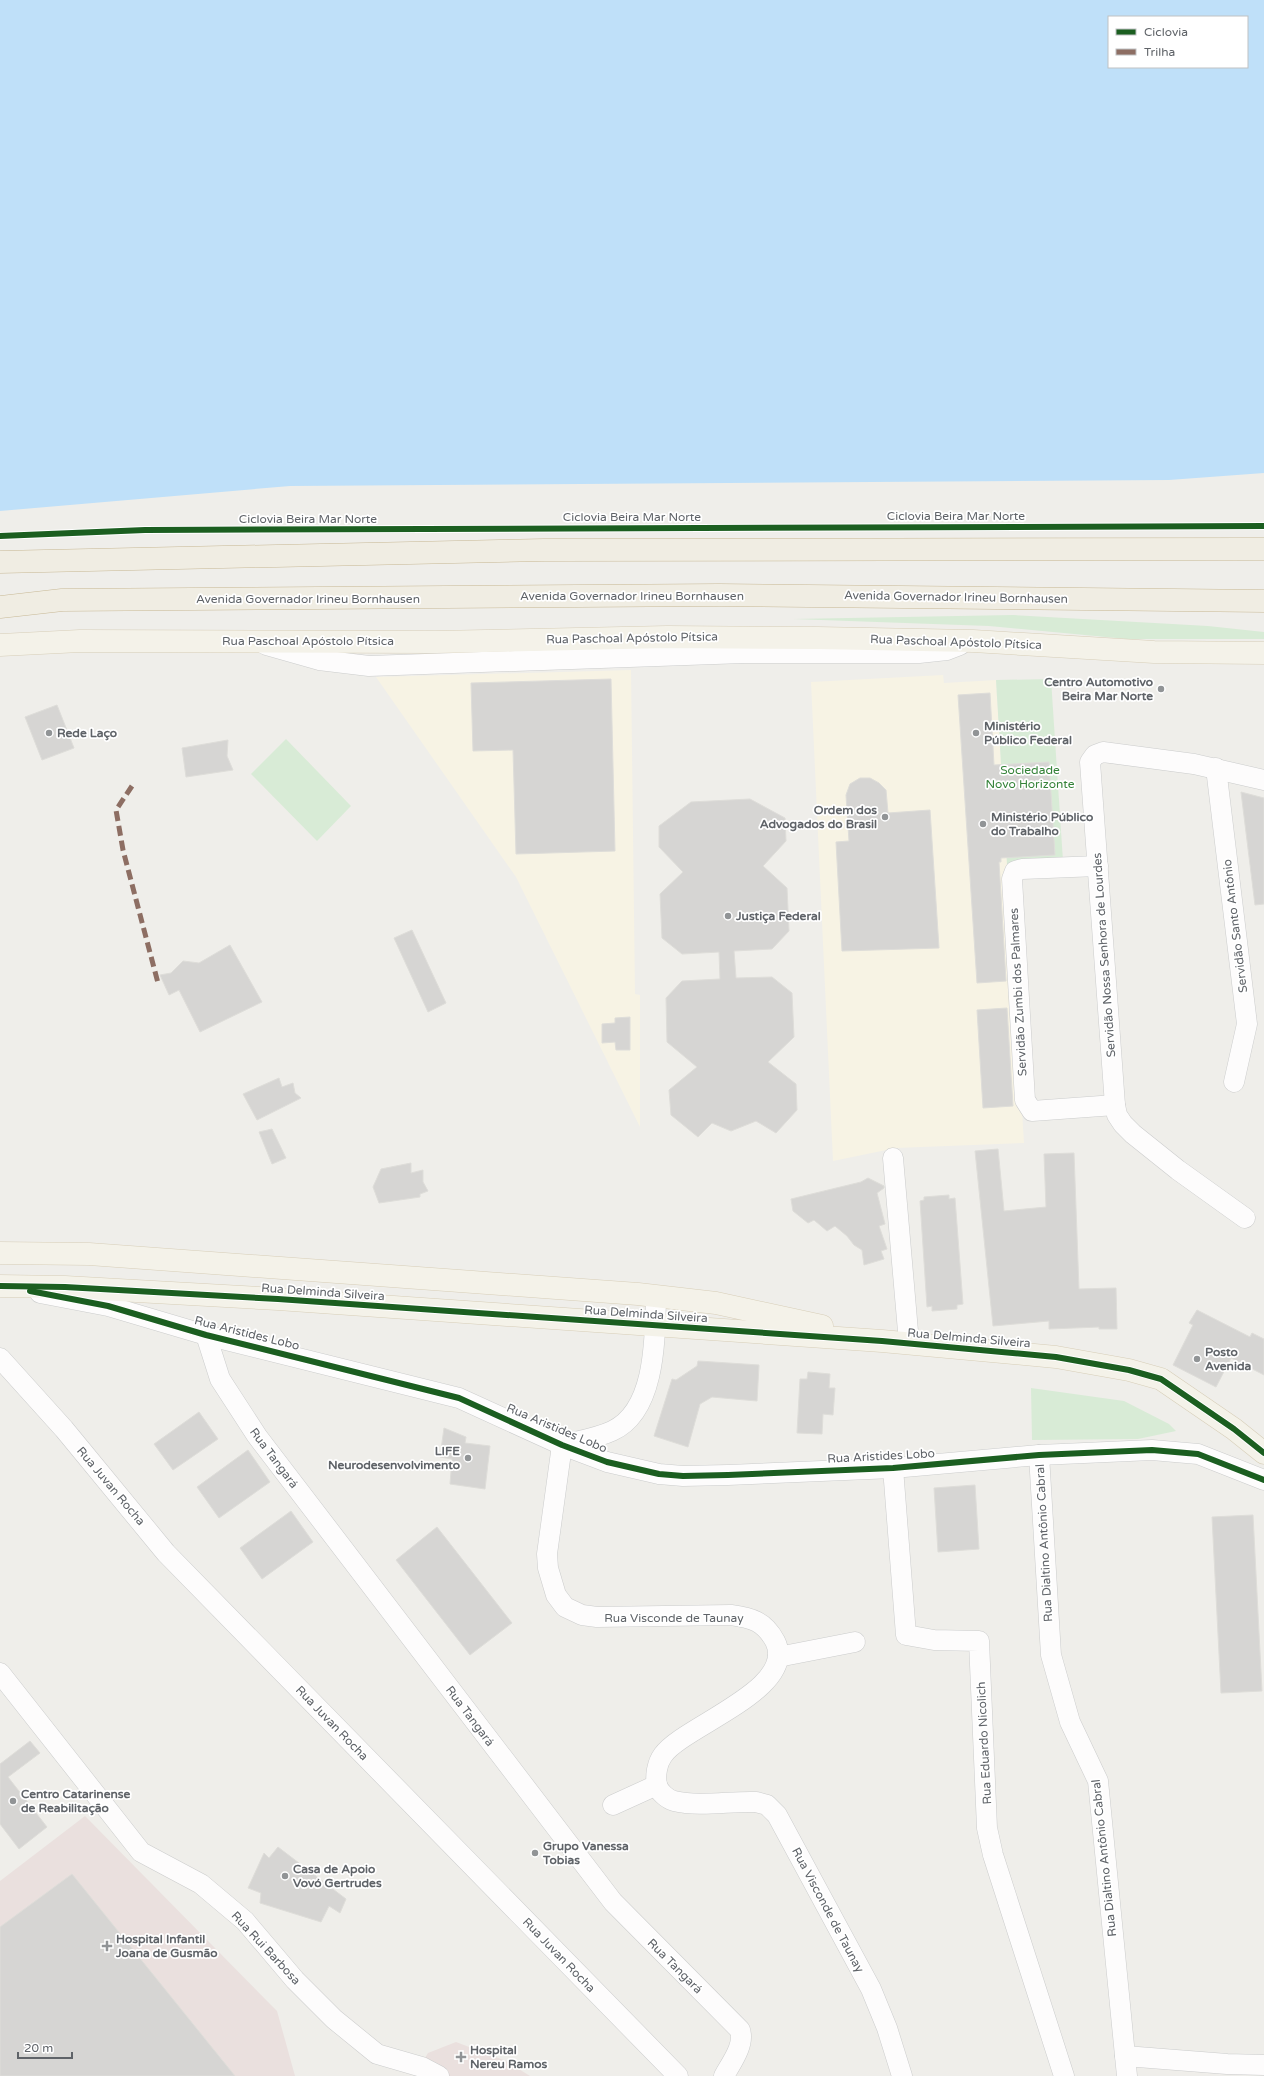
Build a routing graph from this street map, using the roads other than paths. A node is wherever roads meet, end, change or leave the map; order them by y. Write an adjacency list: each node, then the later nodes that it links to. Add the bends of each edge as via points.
1 (1264, 549): 2 (highway, via 544,550)
2 (0, 562)
3 (1173, 600): 4 (highway, Avenida Governador Irineu Bornhausen); 5 (highway, Avenida Governador Irineu Bornhausen, via 719,595 62,600); 6 (highway)
4 (1264, 601)
5 (0, 607)
6 (1264, 616)
7 (0, 645): 8 (main road, Rua Paschoal Apóstolo Pítsica, via 80,641 436,642 667,637 973,641 1154,652)
8 (1264, 653)
9 (1216, 768): 10 (street, Servidão Nossa Senhora de Lourdes); 11 (street, Servidão Nossa Senhora de Lourdes, via 1103,752 1095,755 1090,762); 12 (street, Servidão Santo Antônio, via 1247,1024)
10 (1264, 780)
11 (1098, 866): 13 (street, Servidão Nossa Senhora de Lourdes); 13 (street, Servidão Zumbi dos Palmares, via 1022,869 1015,871 1012,879 1024,1100 1032,1111)
12 (1234, 1082)
13 (1115, 1105): 15 (street, Servidão Nossa Senhora de Lourdes, via 1117,1115 1133,1134)
14 (893, 1158): 22 (street)
15 (1245, 1218)
16 (0, 1253): 18 (main road, Rua Delminda Silveira, via 89,1254)
17 (10, 1286): 19 (main road, Rua Delminda Silveira, via 278,1299); 20 (street, Rua Aristides Lobo, via 108,1306)
18 (656, 1296): 19 (street); 21 (main road, Rua Delminda Silveira, via 744,1308)
19 (655, 1326): 21 (main road, Rua Delminda Silveira); 24 (street, via 646,1391 632,1417 612,1431)
20 (206, 1335): 24 (street, Rua Aristides Lobo, via 459,1398); 39 (street, Rua Tangará, via 220,1379 257,1436 560,1834 613,1902 740,2030 741,2044)
21 (882, 1340): 22 (main road, Rua Delminda Silveira)
22 (909, 1344): 25 (main road, Rua Delminda Silveira, via 1056,1356 1161,1379)
23 (0, 1358): 38 (street, Rua Juvan Rocha, via 64,1429 166,1553)
24 (562, 1445): 27 (street, Rua Aristides Lobo, via 631,1469 683,1476); 30 (street, Rua Visconde de Taunay, via 547,1554 551,1582 565,1607 582,1615 597,1617 731,1615 751,1618 767,1628 776,1643)
25 (1264, 1453)
26 (1039, 1455): 27 (street, Rua Aristides Lobo); 28 (street, Rua Aristides Lobo, via 1152,1450 1198,1454); 34 (street, Rua Dialtino Antônio Cabral, via 1051,1655 1070,1722 1098,1781)
27 (893, 1468): 41 (street, Rua Eduardo Nicolich, via 906,1635 934,1640 979,1641 987,1828 993,1855)
28 (1264, 1480)
29 (855, 1642): 30 (street)
30 (778, 1657): 32 (street, via 768,1678 753,1693 675,1744 663,1755 656,1771)
31 (0, 1673): 37 (street, Rua Rui Barbosa, via 141,1852 201,1884 245,1921 295,1980 334,2019 377,2054 422,2067)
32 (657, 1785): 33 (street); 40 (street, Rua Visconde de Taunay, via 662,1793 672,1800 756,1802 767,1805 777,1815 871,1989)
33 (613, 1805)
34 (1125, 2056): 36 (street); 42 (street, Rua Dialtino Antônio Cabral)
35 (1264, 2065): 36 (street)
36 (1227, 2070)
37 (439, 2076)
38 (678, 2076)
39 (724, 2076)
40 (902, 2076)
41 (1064, 2076)
42 (1127, 2076)

